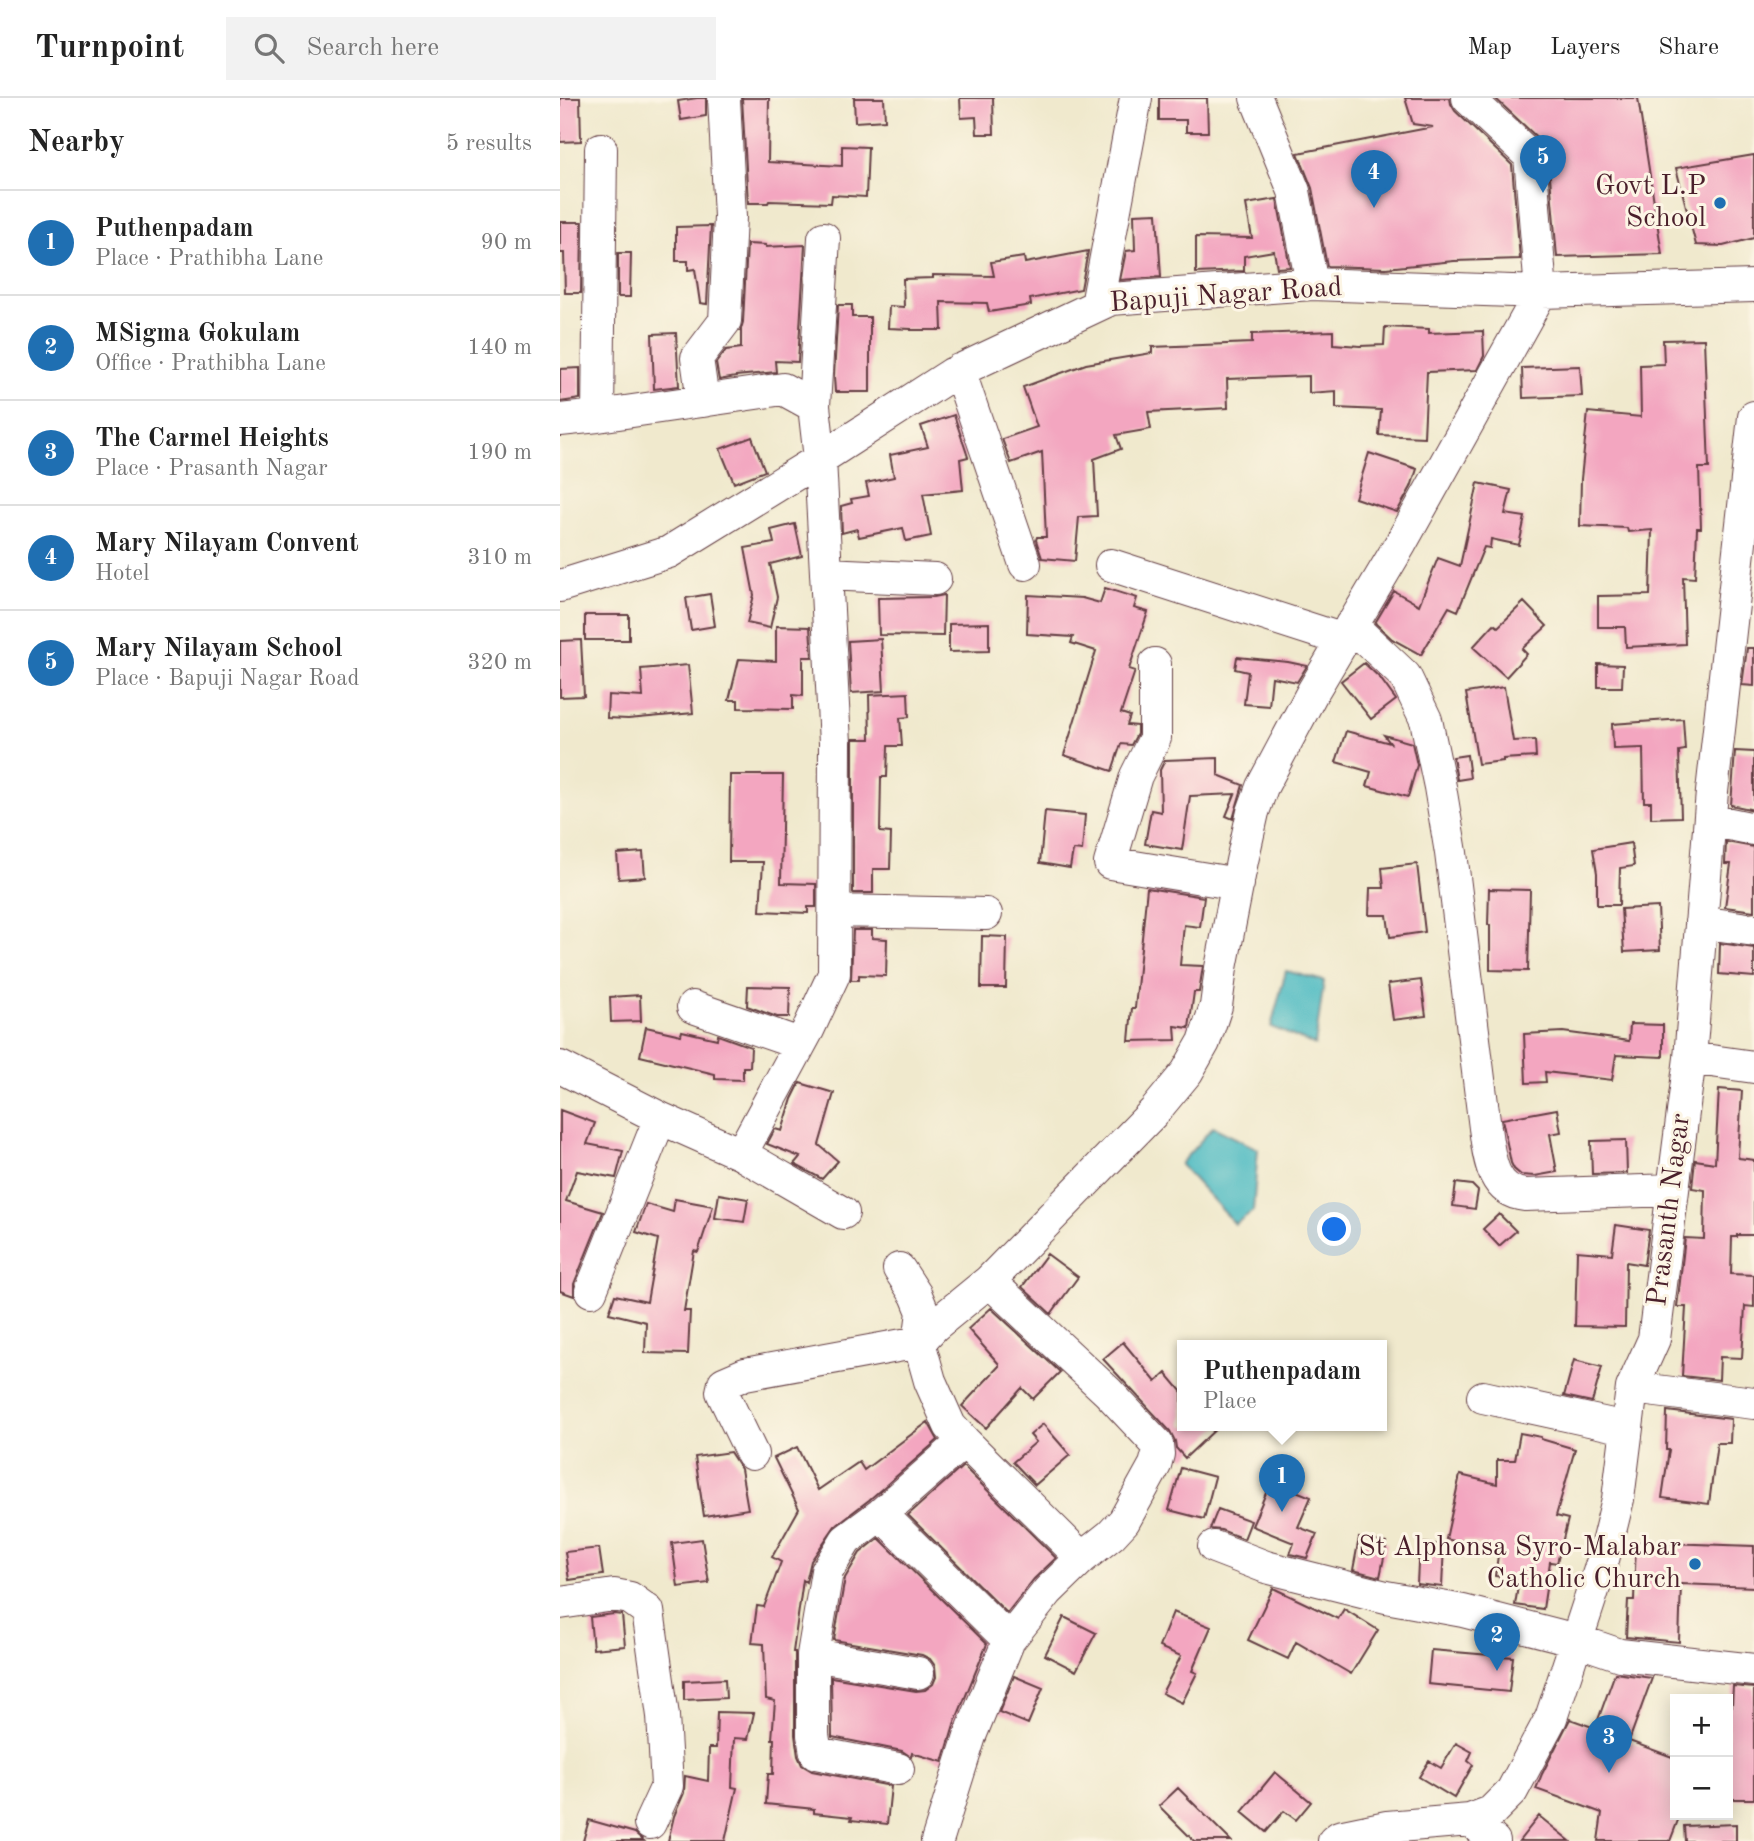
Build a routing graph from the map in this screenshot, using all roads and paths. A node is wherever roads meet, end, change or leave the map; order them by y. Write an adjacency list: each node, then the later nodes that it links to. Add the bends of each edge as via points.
1 (724, 98): 12 (street, via 730,217 725,321 697,358)
2 (1136, 98): 10 (street)
3 (1256, 98): 7 (street, via 1294,191)
4 (1468, 98): 9 (street, via 1530,156)
5 (601, 149): 14 (street)
6 (824, 238): 13 (street)
7 (1312, 284): 9 (street, Bapuji Nagar Road); 10 (street, Bapuji Nagar Road, via 1111,299)
8 (1754, 286): 9 (street, Bapuji Nagar Road)
9 (1541, 292): 23 (street)
10 (1097, 305): 11 (street, Bapuji Nagar Road)
11 (959, 370): 17 (street, Bapuji Nagar Road); 18 (street)
12 (703, 401): 13 (street, via 783,389); 14 (street)
13 (814, 406): 17 (street)
14 (598, 416): 16 (street)
15 (1754, 417): 25 (street, Prasanth Nagar)
16 (560, 420)
17 (820, 459): 20 (street); 22 (street, Bapuji Nagar Road, via 669,552)
18 (1025, 564)
19 (1111, 565): 23 (street)
20 (826, 574): 21 (street); 28 (street, via 835,743)
21 (935, 579)
22 (560, 586)
23 (1348, 633): 27 (street, via 1262,786); 39 (street, via 1405,676 1426,720 1451,853 1485,1128 1499,1182 1517,1195)
24 (1156, 664): 27 (street, via 1156,738 1136,776 1110,863)
25 (1710, 820): 26 (street); 30 (street, Prasanth Nagar)
26 (1754, 829)
27 (1238, 884): 42 (street, via 1216,1006 1187,1072 1154,1112)
28 (835, 911): 29 (street); 33 (street, via 834,974)
29 (986, 914)
30 (1701, 922): 31 (street); 34 (street, Prasanth Nagar)
31 (1754, 930)
32 (693, 1007): 33 (street)
33 (800, 1044): 38 (street)
34 (1690, 1058): 36 (street); 39 (street, Prasanth Nagar)
35 (560, 1067): 37 (street)
36 (1754, 1067)
37 (660, 1118): 38 (street); 43 (street)
38 (741, 1154): 40 (street)
39 (1674, 1190): 45 (street, Prasanth Nagar, via 1654,1339)
40 (843, 1213)
41 (899, 1269): 44 (street, via 923,1312)
42 (989, 1281): 44 (street); 53 (street, via 1157,1444 1155,1465 1124,1521)
43 (591, 1291)
44 (919, 1342): 49 (street, via 950,1426); 50 (street, via 746,1374 725,1382 722,1392)
45 (1632, 1388): 47 (street); 48 (street, Prasanth Nagar)
46 (1483, 1397): 48 (street)
47 (1754, 1403)
48 (1626, 1429): 56 (street, Prasanth Nagar, via 1618,1499)
49 (964, 1441): 51 (street); 53 (street)
50 (752, 1454)
51 (881, 1514): 55 (street); 57 (street, via 846,1540 827,1570)
52 (1214, 1548): 56 (street, via 1266,1567)
53 (1082, 1558): 55 (street)
54 (560, 1603): 62 (street, via 614,1595 630,1598 648,1611 663,1716 667,1786)
55 (1009, 1640): 63 (street, via 970,1736)
56 (1576, 1640): 58 (street, via 1620,1655); 61 (street, Prasanth Nagar, via 1551,1718 1512,1791 1491,1812)
57 (813, 1655): 59 (street); 60 (street, via 816,1753)
58 (1754, 1670)
59 (918, 1673)
60 (898, 1769)
61 (1470, 1820): 64 (street, Prasanth Nagar, via 1387,1827); 65 (street)
62 (650, 1823)
63 (937, 1841)
64 (1335, 1841)
65 (1494, 1841)

